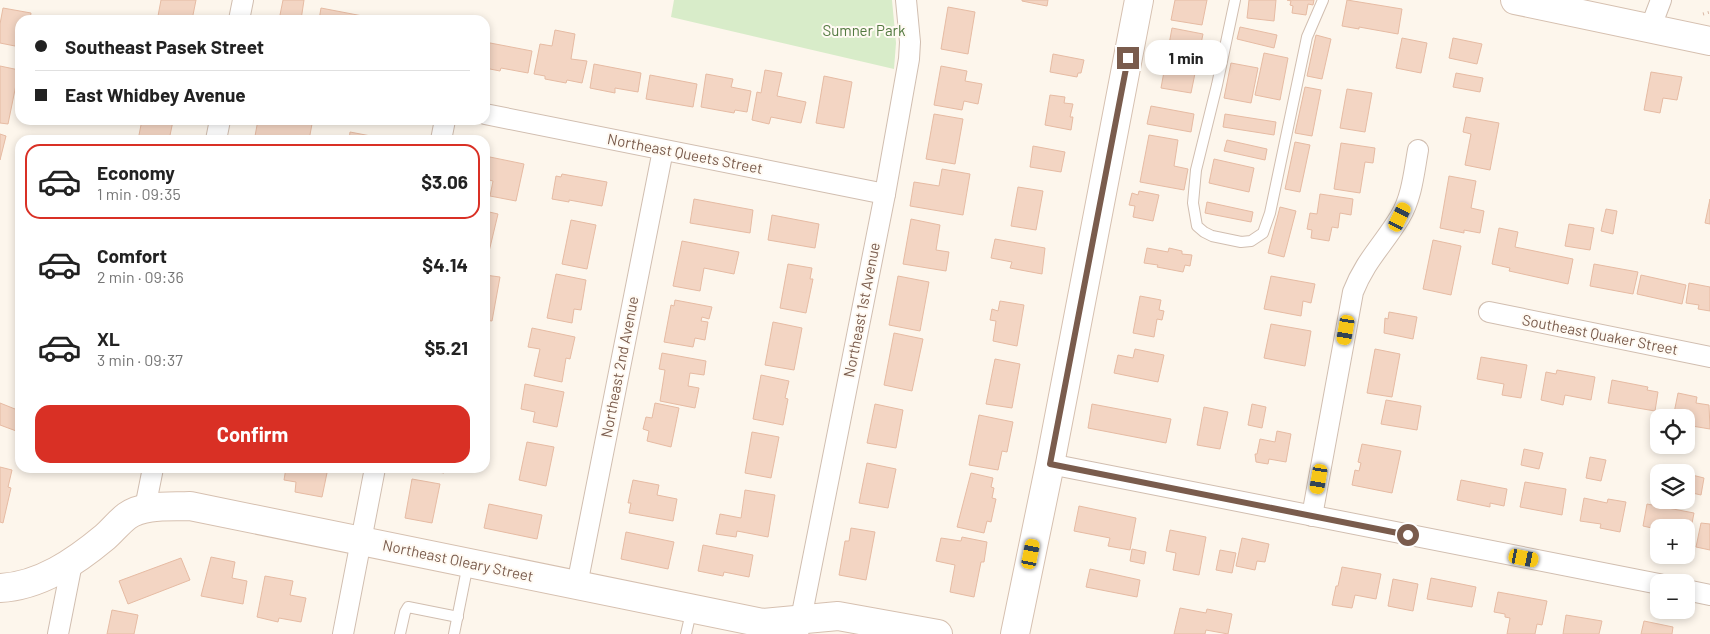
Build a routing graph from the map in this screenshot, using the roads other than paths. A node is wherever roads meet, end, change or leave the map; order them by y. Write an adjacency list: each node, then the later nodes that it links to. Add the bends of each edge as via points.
1 (243, 0): 8 (street)
2 (906, 0): 14 (street, Northeast 1st Avenue, via 909,59)
3 (1139, 0): 17 (street)
4 (1235, 0): 5 (lane, via 1196,170 1193,203 1196,226 1212,236 1241,242 1263,233 1270,213 1307,37)
5 (1323, 0)
6 (1515, 0): 9 (street)
7 (1661, 0): 9 (street)
8 (240, 15)
9 (1650, 29): 10 (street)
10 (1710, 41)
11 (490, 115): 12 (street, Northeast Queets Street)
12 (663, 150): 14 (street, Northeast Queets Street); 26 (street, Northeast 2nd Avenue)
13 (1418, 150): 21 (street, via 1408,201 1363,268 1352,292)
14 (885, 194): 32 (street, Northeast 1st Avenue)
15 (1489, 312): 16 (street, Southeast Quaker Street)
16 (1710, 357)
17 (1050, 464): 21 (street); 38 (street)
18 (152, 473): 20 (street)
19 (374, 473): 22 (street)
20 (145, 508): 22 (street, Northeast Oleary Street, via 190,506); 23 (street, Northeast Oleary Street, via 127,516)
21 (1312, 516): 25 (street)
22 (360, 541): 24 (street, Northeast Oleary Street); 34 (street)
23 (72, 563): 27 (street, Northeast Oleary Street, via 44,577); 33 (street)
24 (468, 563): 26 (street, Northeast Oleary Street); 30 (lane)
25 (1650, 582)
26 (577, 585): 31 (street, Northeast Oleary Street)
27 (0, 588)
28 (1695, 592): 29 (street)
29 (1710, 594)
30 (458, 617): 35 (lane, via 408,607); 36 (lane)
31 (689, 621): 32 (street, Northeast Oleary Street)
32 (800, 627): 37 (street, Northeast Oleary Street, via 838,616)
33 (58, 634)
34 (343, 634)
35 (400, 634)
36 (454, 634)
37 (938, 634)
38 (1015, 634)

